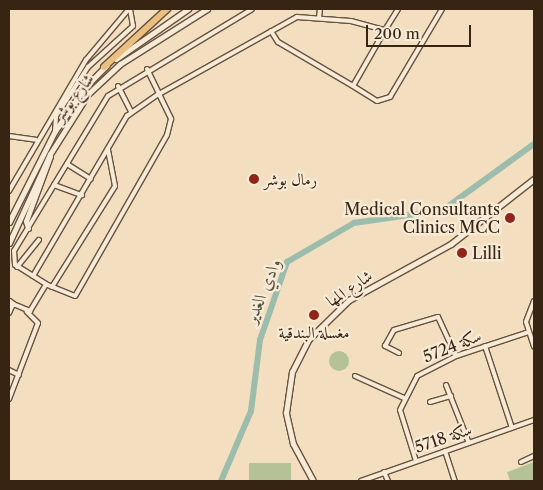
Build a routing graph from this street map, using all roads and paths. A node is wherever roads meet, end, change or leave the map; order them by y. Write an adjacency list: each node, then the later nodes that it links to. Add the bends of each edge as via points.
1 (129, 9): 9 (street); 11 (street)
2 (168, 9): 14 (highway)
3 (188, 9): 14 (main road, شارع بوشر)
4 (207, 9): 24 (main road, شارع بوشر, via 103,78 75,111)
5 (252, 9): 15 (street)
6 (320, 9): 10 (street)
7 (398, 9): 12 (street)
8 (442, 9): 17 (street, via 390,97 377,101)
9 (122, 18): 11 (street); 22 (street, via 86,60)
10 (320, 18): 12 (street); 13 (street, via 297,17)
11 (132, 19): 20 (street, via 133,26 91,62 74,86 56,116)
12 (385, 30): 17 (street)
13 (271, 31): 17 (street, via 278,42); 18 (street)
14 (104, 67): 20 (main road, شارع بوشر)
15 (147, 69): 16 (street); 18 (street)
16 (118, 86): 19 (street); 25 (street, via 97,111)
17 (353, 86)
18 (159, 94): 19 (street); 38 (street, via 171,118 167,135 75,296)
19 (131, 112): 23 (street)
20 (55, 131): 31 (main road, شارع بوشر)
21 (9, 136): 22 (street)
22 (36, 140): 29 (street)
23 (108, 149): 27 (street); 38 (street, via 115,186)
24 (50, 154): 32 (main road, via 48,170 26,221); 34 (main road, شارع بوشر)
25 (67, 164): 27 (street); 28 (street)
26 (534, 179): 64 (street, شارع المها, via 451,244 349,300 309,339 292,372 286,413 293,444)
27 (91, 180): 30 (street)
28 (54, 185): 30 (street, via 76,196); 32 (street)
29 (9, 191)
30 (83, 193): 36 (street)
31 (9, 222)
32 (28, 228): 35 (street, via 13,254)
33 (39, 240): 35 (street)
34 (9, 243)
35 (17, 267): 36 (street)
36 (32, 276): 37 (street)
37 (46, 284): 38 (street); 41 (street)
38 (52, 287)
39 (534, 301): 43 (street, via 526,318)
40 (10, 302): 41 (street); 42 (street)
41 (27, 312): 49 (street, via 38,323)
42 (9, 313)
43 (529, 332): 44 (street, سكة 5724); 45 (street)
44 (485, 346): 47 (street, سكة 5724); 57 (street)
45 (534, 347)
46 (400, 352): 47 (street, via 385,346 394,330 438,317)
47 (456, 356): 53 (street, سكة 5724, via 424,368)
48 (9, 370): 49 (street)
49 (19, 375): 54 (street)
50 (355, 376): 53 (street)
51 (446, 385): 52 (street)
52 (450, 396): 55 (street); 58 (street)
53 (404, 398): 61 (street, سكة 5724, via 400,417)
54 (9, 399)
55 (430, 402)
56 (534, 420): 57 (street, سكة 5718)
57 (512, 428): 58 (street, سكة 5718)
58 (469, 443): 59 (street, سكة 5718)
59 (445, 451): 61 (street, سكة 5718); 67 (street)
60 (534, 456): 62 (street)
61 (416, 461): 63 (street, سكة 5718)
62 (521, 462)
63 (384, 472): 65 (street, سكة 5718); 66 (street)
64 (313, 481)
65 (360, 481)
66 (388, 481)
67 (456, 481)

